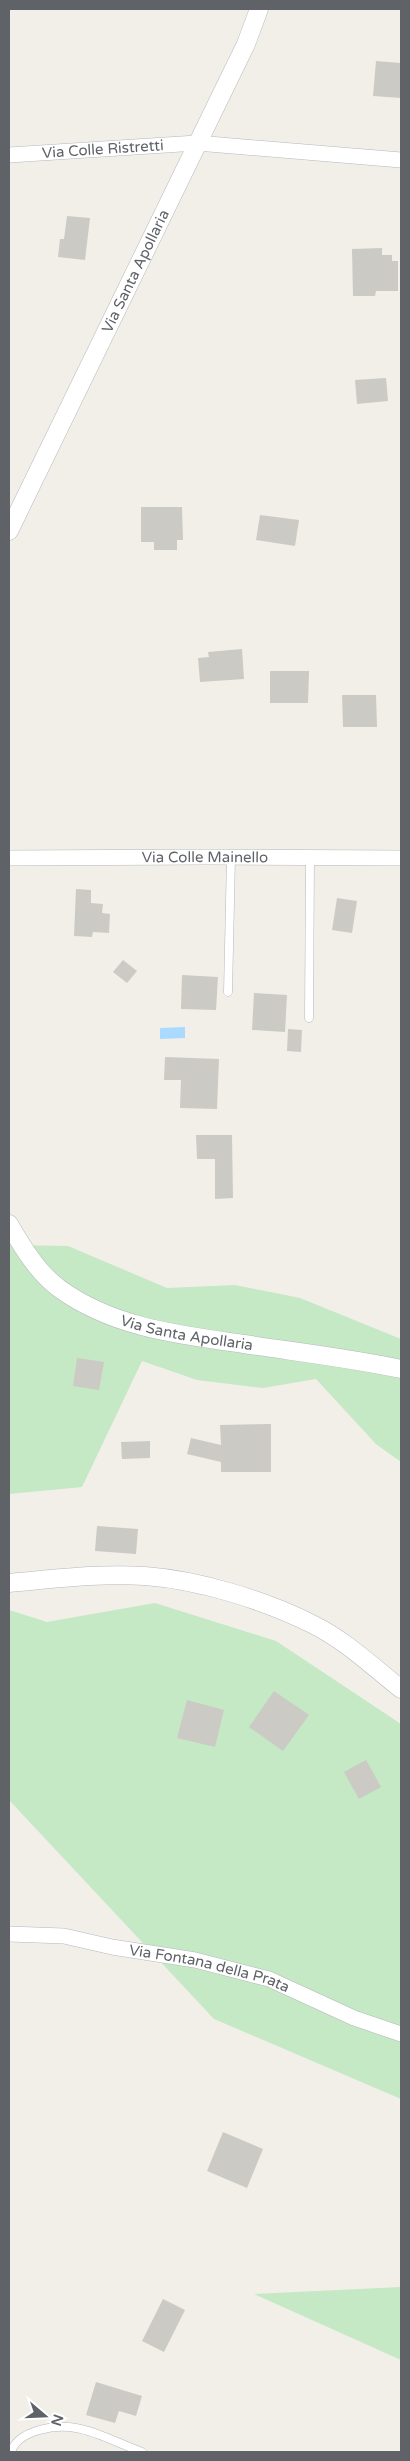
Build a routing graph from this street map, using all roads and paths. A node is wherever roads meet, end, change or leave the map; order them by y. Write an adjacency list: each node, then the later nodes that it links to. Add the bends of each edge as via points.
1 (259, 9): 2 (street, Via Santa Apollaria, via 246,44)
2 (197, 143): 3 (street, Via Colle Ristretti); 4 (street, Via Colle Ristretti); 5 (street, Via Santa Apollaria)
3 (9, 155)
4 (401, 160)
5 (9, 531)
6 (231, 857): 7 (street, Via Colle Mainello); 8 (street, Via Colle Mainello); 10 (lane)
7 (310, 857): 9 (street, Via Colle Mainello); 11 (lane)
8 (9, 858)
9 (401, 858)
10 (228, 992)
11 (309, 1018)
12 (9, 1224): 13 (street, Via Santa Apollaria, via 46,1276 107,1315 182,1335)
13 (401, 1369)
14 (9, 1583): 15 (street, via 145,1576 201,1585 313,1624)
15 (401, 1689)
16 (9, 1934): 17 (street, Via Fontana della Prata, via 64,1936 204,1962 269,1979 354,2018)
17 (401, 2034)
18 (11, 2452): 19 (lane, via 32,2433 64,2427 77,2428)
19 (142, 2452)

